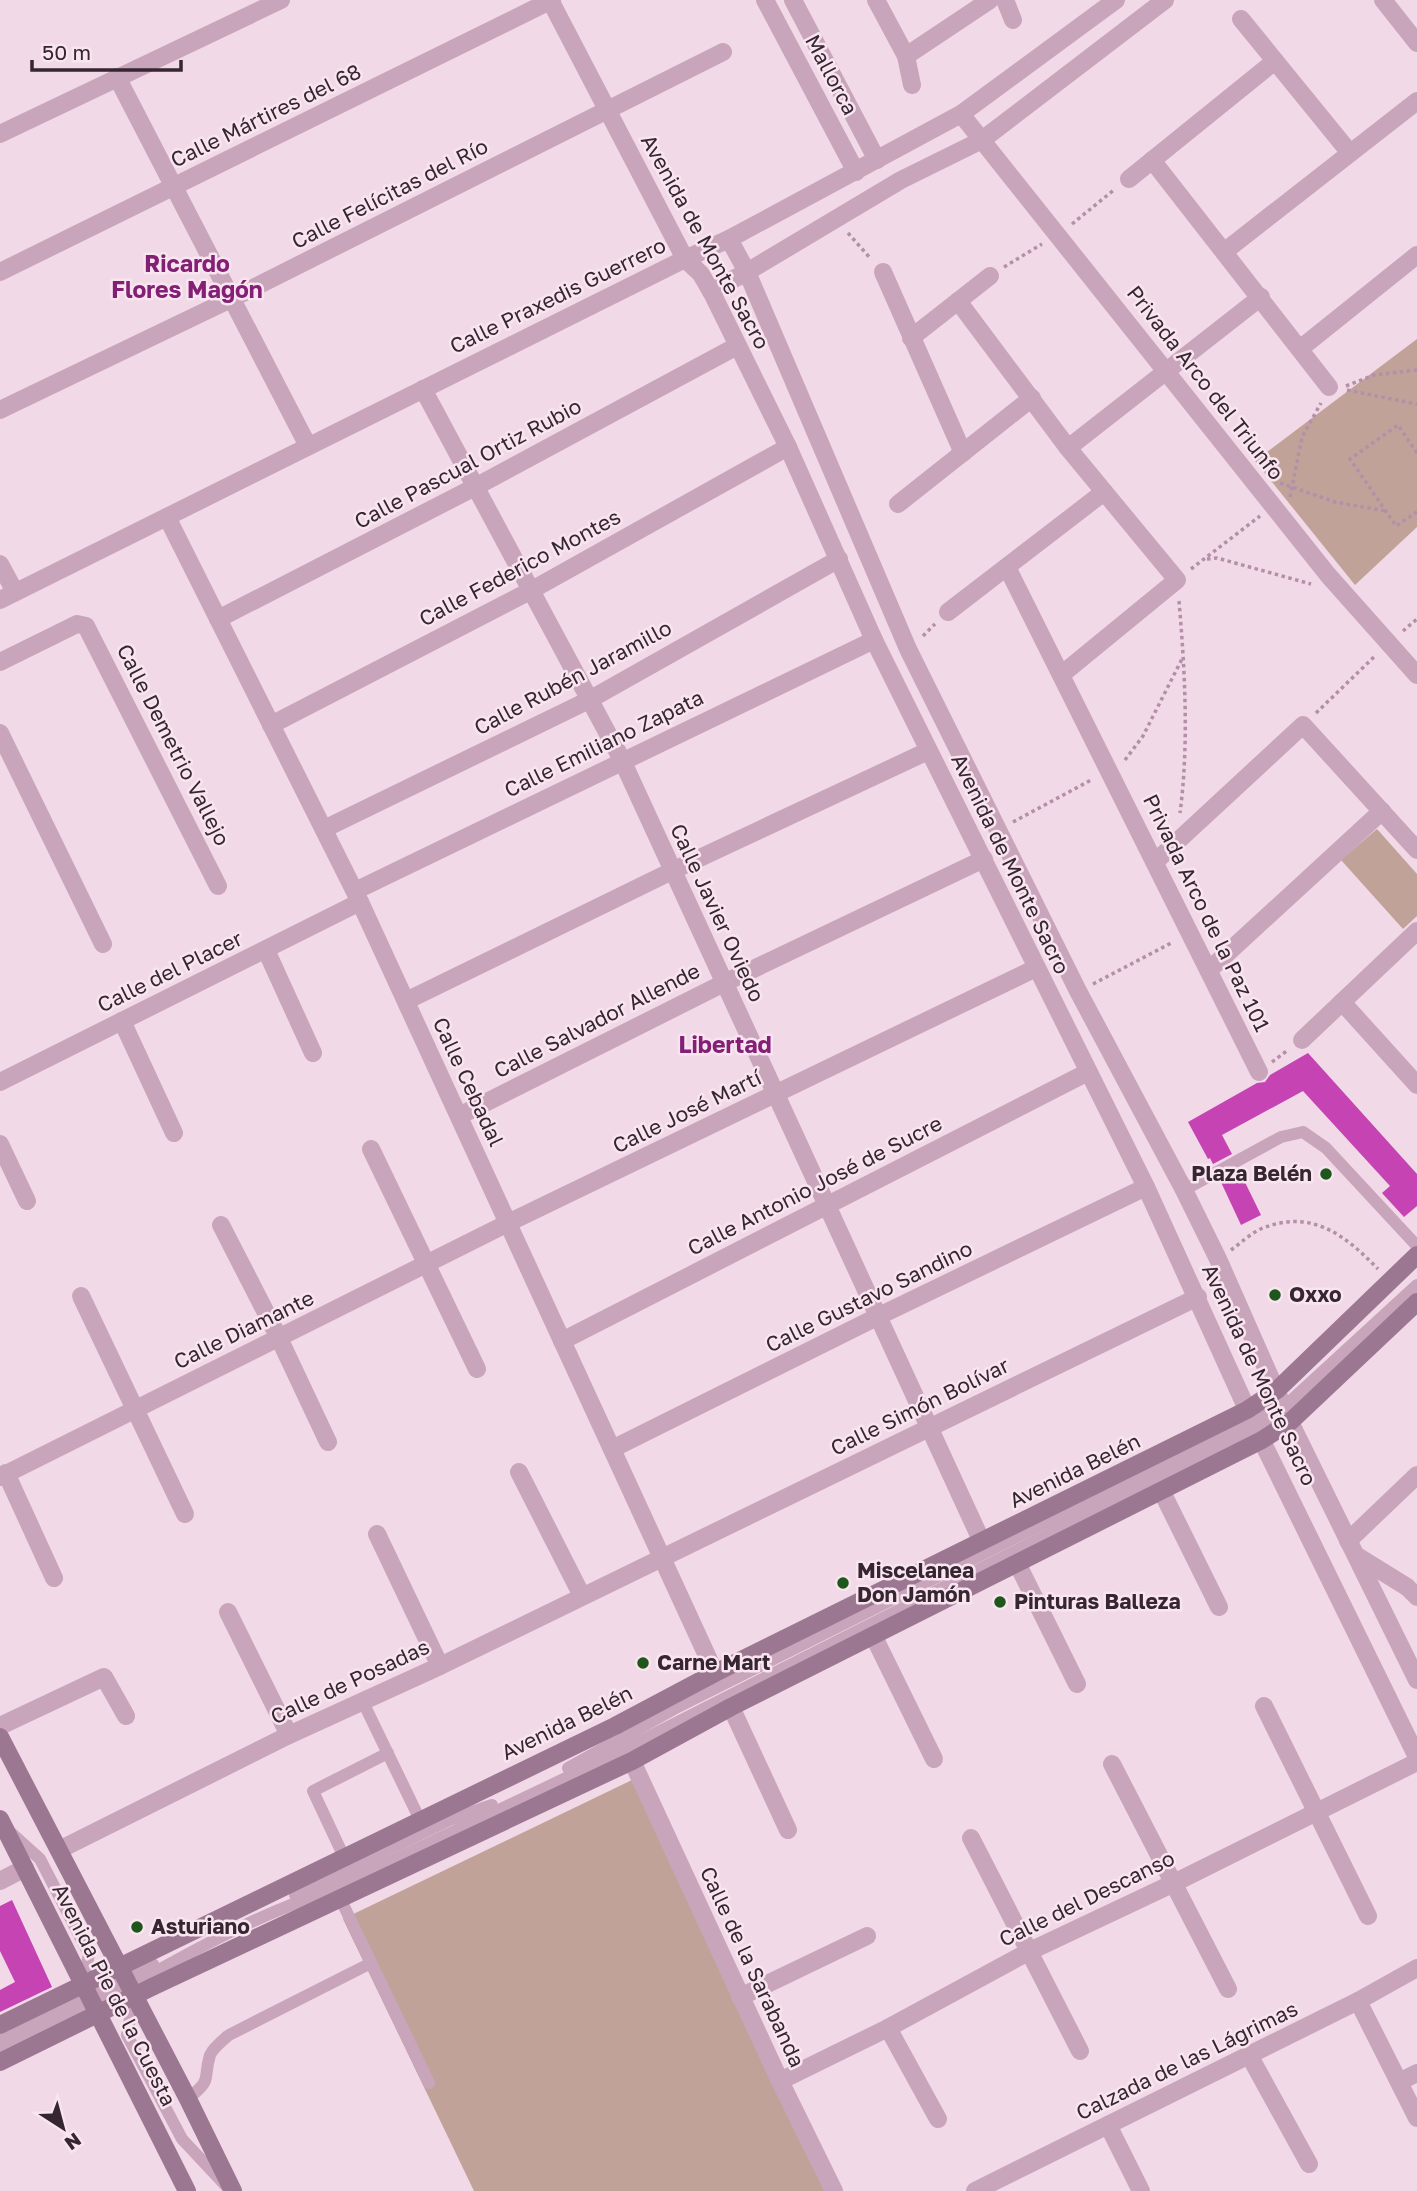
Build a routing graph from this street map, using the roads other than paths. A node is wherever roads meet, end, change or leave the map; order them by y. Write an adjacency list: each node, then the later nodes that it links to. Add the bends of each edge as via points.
1 (281, 0): 17 (street)
2 (551, 0): 20 (street, Avenida de Monte Sacro); 29 (street, Calle Mártires del 68)
3 (876, 0): 15 (street)
4 (990, 0): 15 (street)
5 (1005, 0): 12 (street)
6 (1116, 0): 21 (street, Calle Praxedis Guerrero)
7 (1165, 0): 23 (street)
8 (1383, 0): 13 (street)
9 (794, 1): 10 (street); 25 (street, Mallorca)
10 (769, 7): 27 (street, Mallorca)
11 (1241, 19): 16 (street)
12 (1013, 20)
13 (1417, 43)
14 (723, 52): 20 (street, Calle Felícitas del Río)
15 (906, 56): 18 (street)
16 (1275, 61): 24 (street); 26 (street)
17 (117, 77): 22 (street); 29 (street)
18 (912, 85)
19 (1417, 101): 24 (street)
20 (607, 110): 33 (street, Avenida de Monte Sacro); 40 (street, Calle Felícitas del Río)
21 (961, 114): 23 (street, Privada Arco del Triunfo); 25 (street, Calle Praxedis Guerrero)
22 (0, 134)
23 (982, 139): 35 (street, via 901,180); 45 (street, Privada Arco del Triunfo)
24 (1350, 153): 31 (street)
25 (877, 160): 27 (street, Calle Praxedis Guerrero)
26 (1152, 160): 28 (street); 31 (street)
27 (856, 172): 30 (street, Calle Praxedis Guerrero)
28 (1129, 179)
29 (175, 186): 34 (street, Calle Mártires del 68); 40 (street)
30 (729, 239): 33 (street, Calle Praxedis Guerrero); 35 (street, Avenida de Monte Sacro)
31 (1225, 251): 39 (street)
32 (1417, 255): 44 (street)
33 (685, 259): 38 (street, Avenida de Monte Sacro); 47 (street, Calle Praxedis Guerrero)
34 (0, 272)
35 (747, 272): 38 (street); 103 (street, Avenida de Monte Sacro, via 908,649 1078,991)
36 (883, 272): 42 (street)
37 (990, 276): 41 (street)
38 (710, 291): 43 (street, Avenida de Monte Sacro)
39 (1261, 297): 44 (street); 45 (street)
40 (233, 298): 49 (street, Calle Felícitas del Río); 50 (street)
41 (958, 301): 42 (street); 48 (street)
42 (911, 338): 53 (street)
43 (737, 346): 51 (street, Avenida de Monte Sacro); 54 (street, Calle Pascual Ortiz Rubio)
44 (1301, 348): 46 (street)
45 (1165, 370): 52 (street); 68 (street, Privada Arco del Triunfo, via 1343,594)
46 (1329, 387)
47 (423, 389): 50 (street, Calle Praxedis Guerrero); 54 (street, Calle Javier Oviedo)
48 (1032, 398): 52 (street); 53 (street)
49 (0, 410)
50 (308, 446): 57 (street, Calle Praxedis Guerrero)
51 (788, 447): 58 (street, Avenida de Monte Sacro); 61 (street, Calle Federico Montes)
52 (1068, 448): 55 (street)
53 (962, 453): 56 (street)
54 (475, 487): 61 (street, Calle Javier Oviedo); 64 (street, Calle Pascual Ortiz Rubio)
55 (1104, 492): 60 (street); 67 (street, via 1177,580)
56 (898, 504)
57 (167, 517): 62 (street, Calle Praxedis Guerrero); 64 (street, Calle Cebadal)
58 (839, 559): 65 (street, Avenida de Monte Sacro); 69 (street, Calle Rubén Jaramillo)
59 (0, 564): 62 (street)
60 (1007, 566): 63 (street); 67 (street, Privada Arco de la Paz 101)
61 (530, 591): 69 (street, Calle Javier Oviedo); 70 (street, Calle Federico Montes)
62 (7, 596)
63 (948, 612)
64 (218, 619): 70 (street, Calle Cebadal)
65 (874, 640): 72 (street, Avenida de Monte Sacro); 73 (street, Calle Emiliano Zapata)
66 (0, 662): 80 (street, Calle Demetrio Vallejo, via 77,624 86,626)
67 (1061, 675): 78 (street, Privada Arco de la Paz 101)
68 (1417, 676)
69 (589, 700): 73 (street, Calle Javier Oviedo); 75 (street, Calle Rubén Jaramillo)
70 (271, 725): 75 (street, Calle Cebadal)
71 (0, 733): 83 (street)
72 (928, 751): 77 (street, Avenida de Monte Sacro); 79 (street)
73 (622, 760): 79 (street, Calle Javier Oviedo); 81 (street, Calle Emiliano Zapata)
74 (1382, 811): 76 (street); 78 (street, via 1303,725); 86 (street)
75 (324, 829): 81 (street, Calle Cebadal)
76 (1417, 850)
77 (984, 859): 85 (street, Avenida de Monte Sacro); 87 (street, Calle Salvador Allende)
78 (1155, 862): 86 (street, Privada Arco de la Paz 101)
79 (672, 870): 87 (street, Calle Javier Oviedo); 88 (street)
80 (218, 886)
81 (358, 897): 84 (street, Calle del Placer); 88 (street, Calle Cebadal)
82 (1417, 931): 89 (street)
83 (103, 944)
84 (266, 950): 90 (street, Calle del Placer); 92 (street)
85 (1036, 968): 93 (street, Avenida de Monte Sacro); 97 (street, Calle José Martí)
86 (1209, 970): 94 (street, Privada Arco de la Paz 101)
87 (724, 983): 97 (street, Calle Javier Oviedo); 98 (street, Calle Salvador Allende)
88 (406, 1002): 98 (street, Calle Cebadal)
89 (1342, 1002): 91 (street); 96 (street)
90 (122, 1021): 95 (street, Calle del Placer); 99 (street)
91 (1302, 1040)
92 (313, 1053)
93 (1088, 1072): 102 (street, Avenida de Monte Sacro); 105 (street, Calle Antonio José de Sucre)
94 (1259, 1072)
95 (0, 1082)
96 (1417, 1085)
97 (776, 1094): 105 (street, Calle Javier Oviedo); 106 (street, Calle José Martí)
98 (459, 1116): 106 (street, Calle Cebadal)
99 (174, 1133)
100 (0, 1144): 104 (street)
101 (371, 1149): 110 (street)
102 (1146, 1187): 114 (street, Avenida de Monte Sacro); 116 (street, Calle Gustavo Sandino)
103 (1184, 1190): 108 (lane, via 1281,1137 1303,1132 1326,1148); 120 (street, Avenida de Monte Sacro)
104 (27, 1201)
105 (827, 1205): 116 (street, Calle Javier Oviedo); 118 (street, Calle Antonio José de Sucre)
106 (508, 1223): 110 (street, Calle Diamante); 118 (street, Calle Cebadal)
107 (221, 1225): 117 (street)
108 (1417, 1247)
109 (1417, 1255): 120 (main road, Avenida Belén, via 1389,1281)
110 (427, 1264): 117 (street, Calle Diamante); 119 (street)
111 (1417, 1275): 120 (lane)
112 (1417, 1285): 120 (lane)
113 (81, 1296): 121 (street)
114 (1198, 1297): 122 (street, Avenida de Monte Sacro); 123 (street, Calle Simón Bolívar)
115 (1417, 1302): 120 (main road, Avenida Belén)
116 (878, 1316): 123 (street, Calle Javier Oviedo); 125 (street, Calle Gustavo Sandino)
117 (279, 1338): 121 (street, Calle Diamante); 124 (street)
118 (562, 1341): 125 (street, Calle Cebadal)
119 (477, 1369)
120 (1283, 1405): 122 (main road, Avenida Belén); 122 (main road, Avenida Belén); 133 (street, Avenida de Monte Sacro)
121 (135, 1410): 127 (street, Calle Diamante); 130 (street)
122 (1254, 1425): 129 (main road, Avenida Belén); 132 (main road, Avenida Belén); 155 (street, Avenida de Monte Sacro); 174 (lane, via 589,1767)
123 (931, 1428): 132 (street, Calle Javier Oviedo); 134 (street, Calle Simón Bolívar)
124 (328, 1442)
125 (612, 1449): 134 (street, Calle Cebadal)
126 (519, 1472): 137 (street)
127 (3, 1475): 136 (street)
128 (1417, 1475): 133 (street)
129 (1163, 1492): 135 (main road, Avenida Belén); 139 (street)
130 (185, 1514)
131 (377, 1534): 142 (street)
132 (982, 1542): 143 (main road, Avenida Belén)
133 (1352, 1548): 138 (street); 144 (street, Avenida de Monte Sacro)
134 (661, 1557): 137 (street, Calle de Posadas); 143 (street, Calle Cebadal)
135 (1018, 1565): 141 (main road, Avenida Belén); 145 (street)
136 (54, 1578)
137 (582, 1596): 142 (street, Calle de Posadas)
138 (1417, 1597)
139 (1219, 1607)
140 (228, 1612): 151 (street)
141 (874, 1637): 148 (main road, Avenida Belén); 154 (street)
142 (440, 1666): 146 (street, Calle de Posadas)
143 (715, 1673): 159 (main road, Avenida Belén)
144 (1417, 1680)
145 (1077, 1684)
146 (363, 1702): 151 (street, Calle de Posadas); 153 (lane)
147 (1264, 1706): 158 (street)
148 (731, 1707): 156 (main road, Avenida Belén); 161 (street)
149 (126, 1716): 150 (street, via 104,1677)
150 (0, 1726)
151 (289, 1735): 163 (street, Calle de Posadas)
152 (0, 1737): 163 (main road, Avenida Pie de la Cuesta)
153 (388, 1753): 159 (lane); 164 (lane, via 313,1791)
154 (934, 1759)
155 (1417, 1759): 158 (street, Calle del Descanso)
156 (632, 1760): 168 (main road, Avenida Belén); 176 (street, Calle de la Sarabanda)
157 (1112, 1764): 167 (street)
158 (1316, 1812): 167 (street, Calle del Descanso); 169 (street)
159 (420, 1820): 164 (main road, Avenida Belén)
160 (2, 1822): 165 (main road, Avenida Pie de la Cuesta); 177 (lane, via 40,1859 89,1954)
161 (788, 1830)
162 (971, 1838): 171 (street)
163 (59, 1850): 174 (main road, Avenida Pie de la Cuesta)
164 (344, 1857): 174 (main road, Avenida Belén)
165 (25, 1868): 166 (street); 177 (main road, Avenida Pie de la Cuesta)
166 (0, 1881)
167 (1174, 1883): 171 (street, Calle del Descanso); 175 (street)
168 (340, 1898): 172 (lane); 174 (main road, Avenida Belén)
169 (1368, 1916)
170 (867, 1936): 176 (street)
171 (1028, 1952): 180 (street, Calle del Descanso); 183 (street)
172 (371, 1963): 189 (lane); 190 (lane, via 229,2035 211,2053 204,2086)
173 (1417, 1968): 178 (street, Calzada de las Lágrimas)
174 (127, 1982): 177 (main road, Avenida Belén); 177 (main road, Avenida Belén); 190 (main road, Avenida Pie de la Cuesta); 196 (lane, via 127,2035 182,2139)
175 (1228, 1989)
176 (740, 1997): 187 (street, Calle de la Sarabanda)
177 (91, 2000): 179 (main road, Avenida Belén); 181 (lane); 182 (lane); 185 (main road, Avenida Belén); 195 (main road, Avenida Pie de la Cuesta)
178 (1358, 2001): 184 (street, Calzada de las Lágrimas); 188 (street)
179 (0, 2025)
180 (888, 2028): 187 (street, Calle del Descanso); 192 (street)
181 (0, 2041)
182 (0, 2051)
183 (1080, 2051)
184 (1249, 2055): 193 (street, Calzada de las Lágrimas); 194 (street)
185 (0, 2062)
186 (1417, 2073): 188 (street)
187 (780, 2081): 197 (street, Calle de la Sarabanda)
188 (1399, 2082): 191 (street)
189 (429, 2083)
190 (188, 2099): 196 (main road, Avenida Pie de la Cuesta)
191 (1417, 2118)
192 (938, 2119)
193 (1108, 2125): 198 (street, Calzada de las Lágrimas); 199 (street)
194 (1309, 2164)
195 (187, 2191)
196 (232, 2191)
197 (834, 2191)
198 (975, 2191)
199 (1141, 2191)

